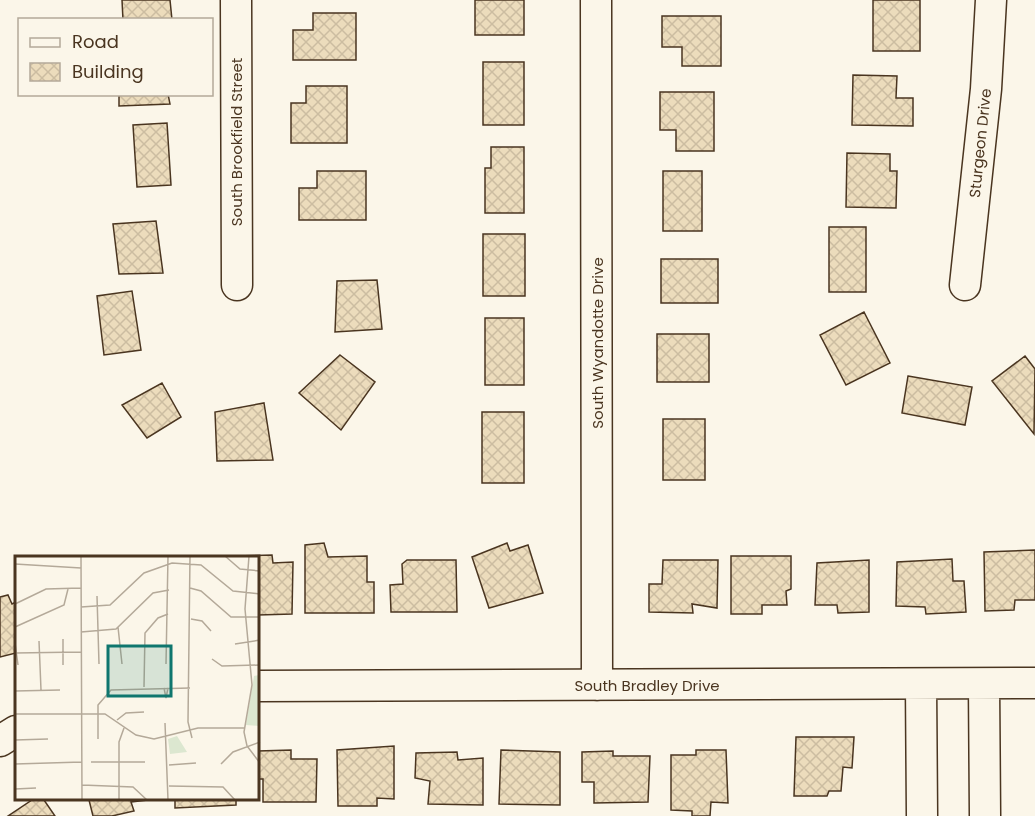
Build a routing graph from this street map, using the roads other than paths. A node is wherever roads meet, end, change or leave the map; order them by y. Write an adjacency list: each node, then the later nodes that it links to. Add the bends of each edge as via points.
1 (236, 0): 4 (street, South Brookfield Street)
2 (596, 0): 9 (street, South Wyandotte Drive)
3 (991, 0): 5 (street, Sturgeon Drive, via 986,89)
4 (237, 285)
5 (965, 285)
6 (921, 684): 7 (street, South Bradley Drive); 9 (street, South Bradley Drive); 13 (street)
7 (984, 684): 8 (street, South Bradley Drive); 14 (street)
8 (1035, 684)
9 (597, 685): 10 (street, South Bradley Drive)
10 (260, 686)
11 (15, 732): 12 (street)
12 (0, 741)
13 (922, 816)
14 (985, 816)

